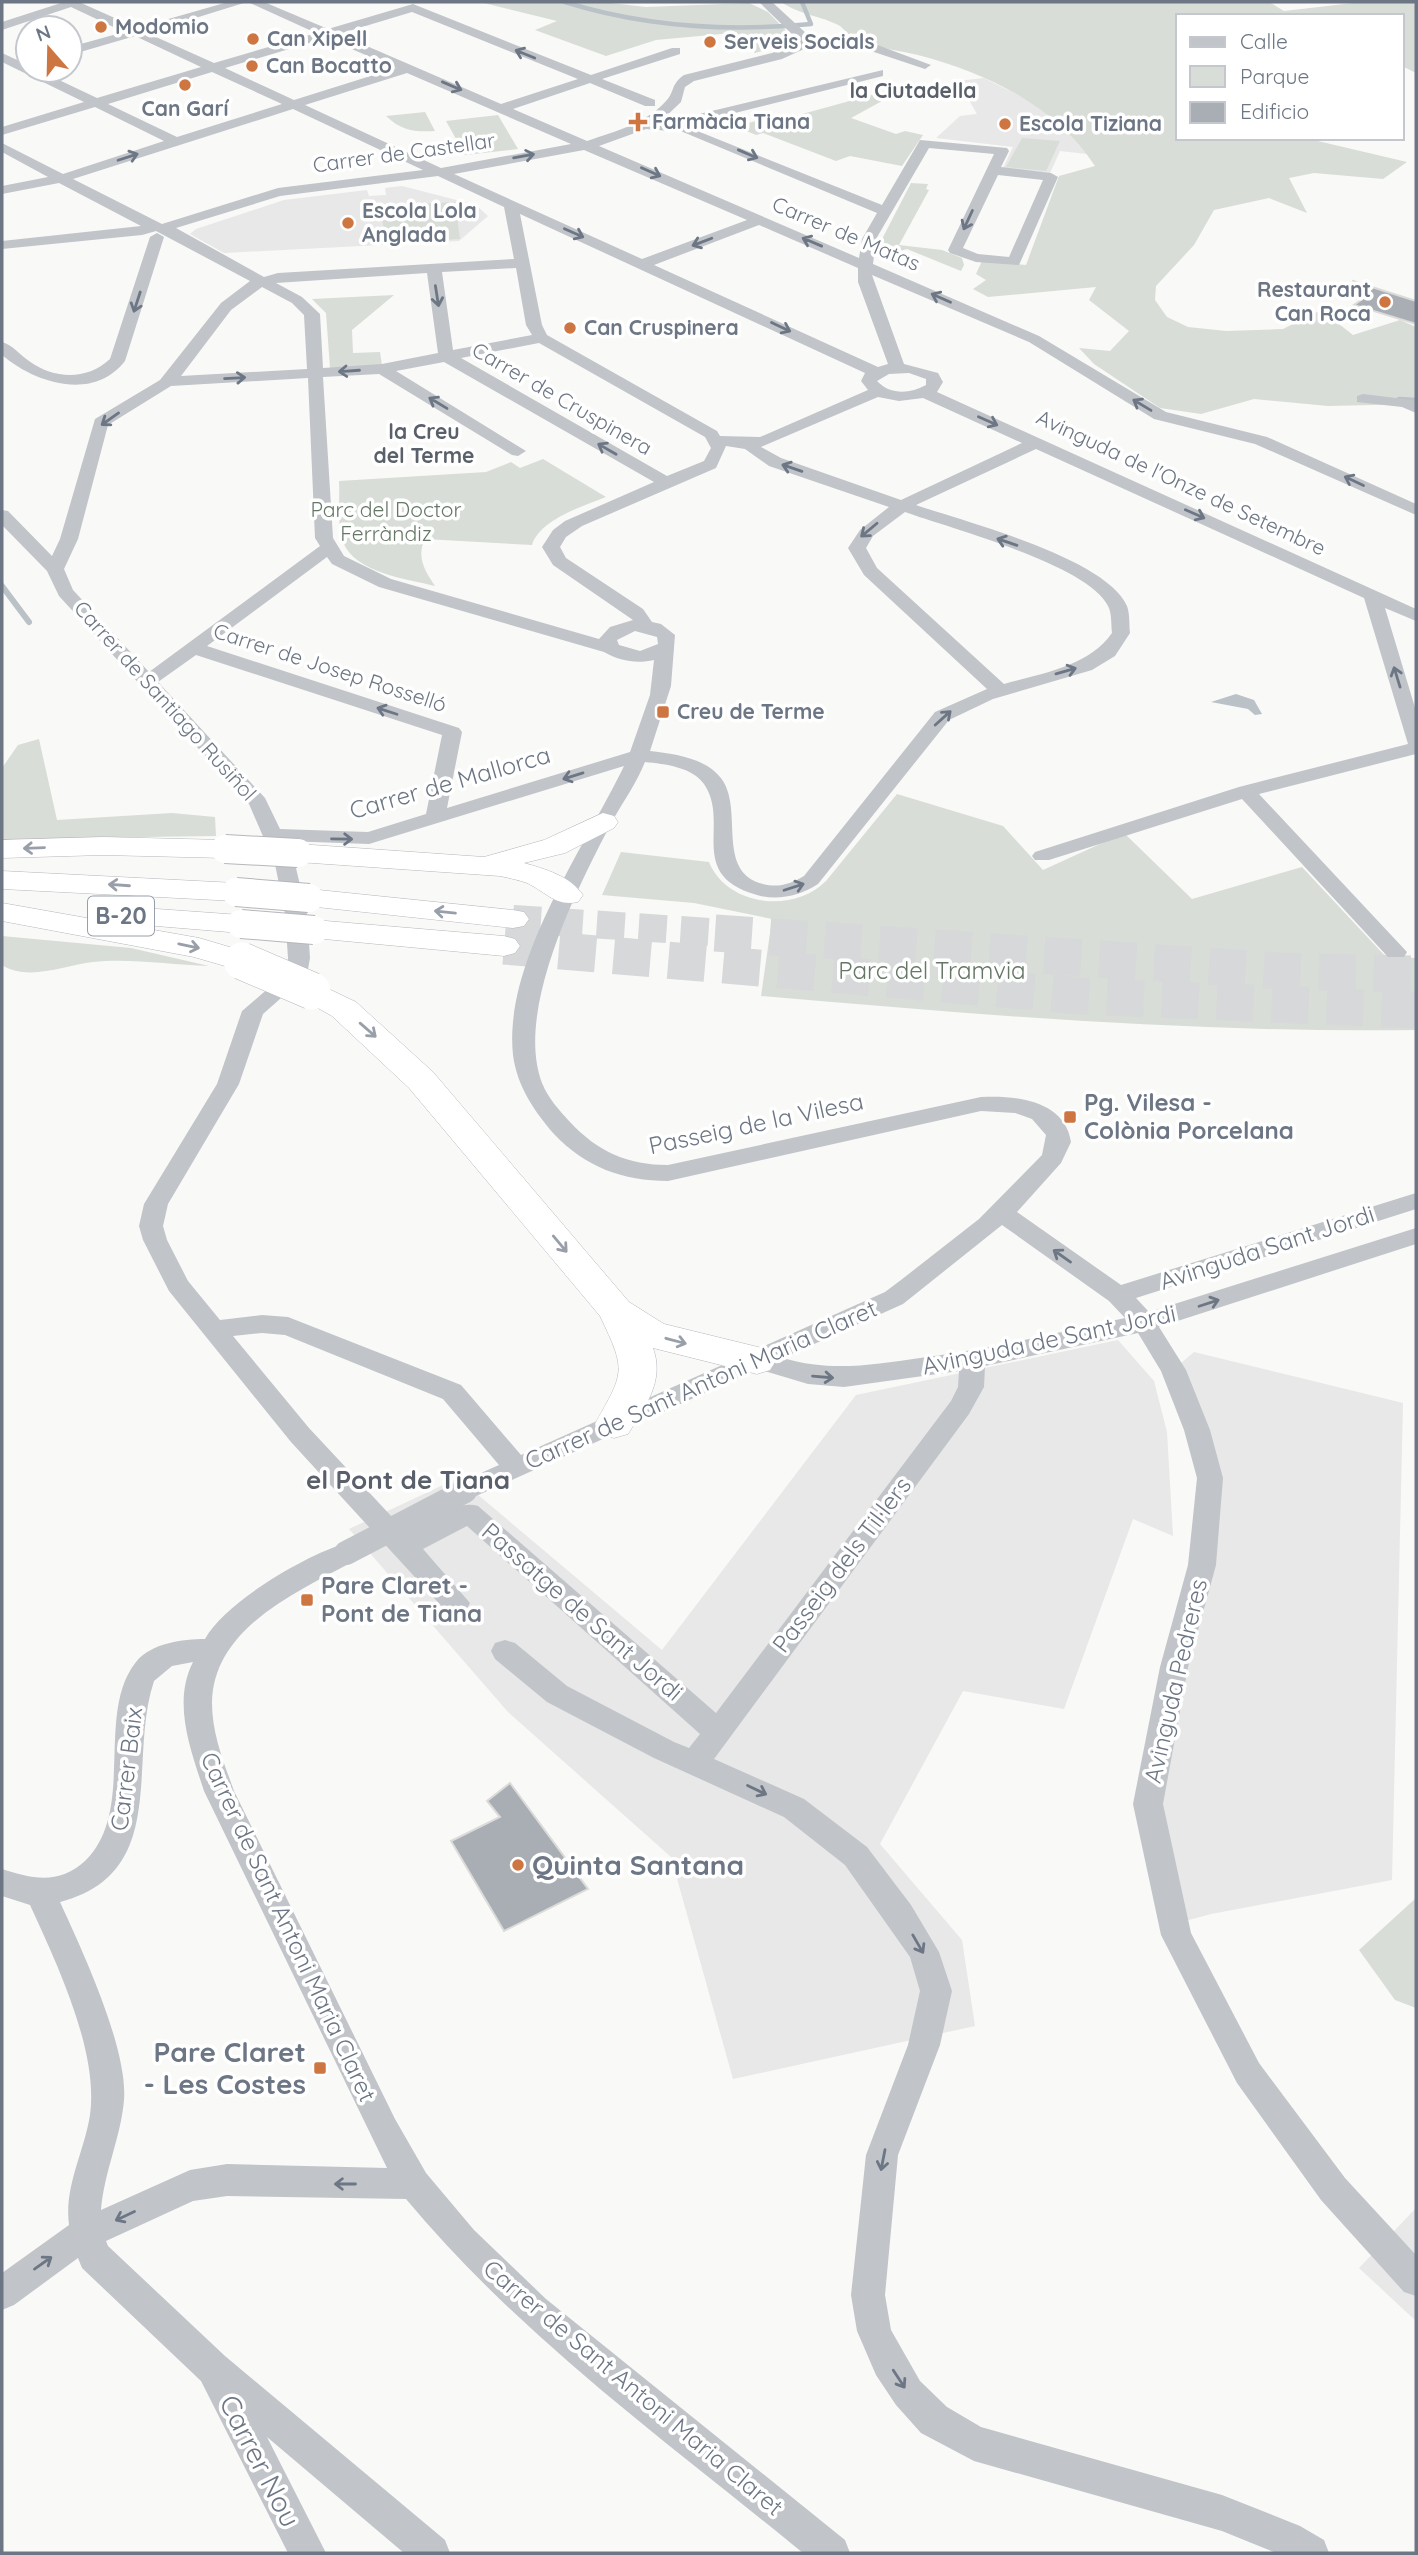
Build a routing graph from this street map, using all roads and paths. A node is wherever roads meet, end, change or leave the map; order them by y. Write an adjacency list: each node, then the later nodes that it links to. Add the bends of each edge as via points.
1 (29, 2): 2 (street)
2 (72, 2): 7 (street); 9 (street)
3 (241, 2): 9 (street)
4 (254, 2): 6 (street, Carrer de Matas)
5 (765, 2): 10 (street, via 804,38)
6 (279, 7): 8 (street, Carrer de Matas)
7 (2, 26)
8 (329, 32): 14 (street); 15 (street, Carrer de Matas); 17 (street, one-way to 8, via 413,8)
9 (136, 33): 11 (street); 14 (street)
10 (802, 45): 13 (street, via 872,47); 23 (street, via 683,81 676,99)
11 (84, 47)
12 (676, 51): 17 (street)
13 (925, 65)
14 (213, 67): 19 (street); 21 (street)
15 (410, 68): 21 (street); 22 (street, Carrer de Matas, one-way to 22)
16 (878, 73): 24 (street)
17 (588, 80): 20 (street); 22 (street)
18 (60, 84): 19 (street)
19 (95, 102): 25 (street); 26 (street)
20 (650, 103)
21 (292, 105): 26 (street); 30 (street)
22 (502, 108): 27 (street, Carrer de Matas)
23 (651, 121): 24 (street); 27 (street, Carrer de Castellar)
24 (681, 124): 34 (street, one-way to 34)
25 (2, 131)
26 (176, 142): 31 (street, one-way to 26)
27 (588, 145): 30 (street, Carrer de Castellar, one-way to 27); 35 (street, Carrer de Matas, one-way to 35)
28 (2, 147): 31 (street)
29 (992, 170): 29 (street, one-way to 29, via 955,250 976,258 1014,262 1051,177); 34 (street, via 1002,151 925,143)
30 (440, 172): 33 (street); 36 (street, Carrer de Castellar, via 287,190 226,208 192,226)
31 (63, 178): 32 (street); 36 (street)
32 (2, 190)
33 (511, 205): 38 (street); 39 (street, one-way to 39)
34 (885, 211): 40 (street, via 870,239)
35 (760, 220): 39 (street, one-way to 39); 40 (street, Carrer de Matas, one-way to 35)
36 (159, 231): 37 (street, Carrer de Castellar); 42 (street); 44 (street, one-way to 44, via 117,361 110,369 86,378 52,378)
37 (2, 245)
38 (523, 263): 41 (street); 43 (street, via 534,325)
39 (643, 264): 48 (street, one-way to 48)
40 (865, 265): 46 (street, via 865,282); 61 (street, Carrer de Matas, one-way to 40, via 1261,440 1160,416 1034,339)
41 (436, 268): 42 (street); 45 (street, Carrer de Cruspinera, one-way to 45)
42 (260, 281): 49 (street, via 304,304 312,314); 50 (street, via 220,312)
43 (541, 338): 45 (street); 57 (street)
44 (2, 348)
45 (446, 356): 47 (street); 59 (street, Carrer de Cruspinera, one-way to 45)
46 (897, 367): 48 (street); 52 (street, via 932,376 933,388)
47 (382, 369): 49 (street, one-way to 49); 58 (street, one-way to 47)
48 (876, 372): 51 (street, via 869,382)
49 (316, 374): 50 (street, one-way to 49); 63 (street)
50 (167, 382): 64 (street, one-way to 64, via 101,422 69,539)
51 (878, 391): 52 (street, via 893,396); 56 (street)
52 (925, 393): 55 (street, Avinguda de l'Onze de Setembre, one-way to 55)
53 (1363, 399): 54 (street)
54 (1416, 408)
55 (1037, 442): 60 (street); 65 (street, Avinguda de l'Onze de Setembre, one-way to 65)
56 (756, 445): 57 (street); 60 (street, one-way to 56, via 775,462)
57 (716, 449): 59 (street)
58 (518, 451)
59 (667, 483): 67 (street, via 564,528 554,538 551,547 559,561)
60 (901, 505): 76 (street, one-way to 76, via 860,536 860,557); 76 (street, one-way to 60, via 1085,666 1108,652 1121,633 1118,607 1102,587 1051,557)
61 (1416, 510)
62 (2, 515): 64 (street, Carrer de Santiago Rusiñol)
63 (328, 548): 71 (street, via 345,565 385,583 575,639); 72 (street)
64 (55, 569): 75 (street, Carrer de Santiago Rusiñol, via 65,592)
65 (1373, 598): 68 (street, Avinguda de l'Onze de Setembre); 78 (street, one-way to 65)
66 (1416, 598): 68 (street)
67 (624, 604): 70 (street); 71 (street)
68 (1394, 606): 69 (street, Avinguda de l'Onze de Setembre)
69 (1416, 616)
70 (646, 626): 71 (street); 73 (street, via 666,635)
71 (615, 637): 74 (street)
72 (194, 648): 75 (street); 82 (street, Carrer de Josep Rosselló, one-way to 72, via 452,732)
73 (663, 649): 74 (street, via 648,656); 77 (street, Passeig de la Vilesa)
74 (629, 656): 77 (street)
75 (147, 682): 84 (street, Carrer de Santiago Rusiñol, via 258,802)
76 (1000, 690): 80 (street, one-way to 76, via 704,773 713,783 732,874 742,884 778,891 805,884 942,716)
77 (660, 692): 80 (street, Passeig de la Vilesa)
78 (1416, 742)
79 (1416, 748): 81 (street)
80 (638, 756): 82 (street, Carrer de Mallorca, one-way to 82); 83 (street, Passeig de la Vilesa)
81 (1245, 791): 86 (street); 91 (street)
82 (435, 819): 84 (street, Carrer de Mallorca, one-way to 82, via 369,838)
83 (603, 822): 87 (highway, via 532,855); 89 (street, Passeig de la Vilesa)
84 (286, 844): 85 (highway, one-way to 85, bridge, via 225,849); 87 (highway); 99 (street, Carrer de Santiago Rusiñol, via 299,971 253,1012 228,1084 156,1204 151,1226 178,1285)
85 (2, 849)
86 (1042, 856)
87 (465, 864): 89 (highway, via 537,876)
88 (2, 880): 90 (highway, B-20, one-way to 88, bridge, via 314,930 509,932 309,898)
89 (567, 895): 92 (street, Passeig de la Vilesa, via 527,996 525,1062 544,1108 602,1162 643,1174 668,1173 957,1108 999,1103)
90 (2, 911): 97 (highway, one-way to 97, bridge, via 200,948 242,961 344,1009 421,1080)
91 (1396, 952)
92 (1028, 1108): 94 (street, Carrer de Sant Antoni Maria Claret, via 1050,1121 1059,1142 1055,1155)
93 (1416, 1201): 96 (street, Avinguda Sant Jordi)
94 (1002, 1213): 96 (street, Avinguda Pedreres, one-way to 94); 100 (street, Carrer de Sant Antoni Maria Claret, via 894,1298)
95 (1416, 1236): 98 (street, Avinguda de Sant Jordi, one-way to 95)
96 (1118, 1295): 98 (street, Avinguda Pedreres)
97 (616, 1311): 100 (highway, one-way to 100, via 653,1335); 102 (highway, via 642,1373)
98 (1144, 1323): 101 (street, Avinguda de Sant Jordi); 114 (street, Avinguda Pedreres, via 1173,1370 1210,1478 1202,1565 1174,1667 1148,1804 1176,1935 1248,2073 1333,2189)
99 (216, 1329): 103 (street, via 289,1326 452,1392); 104 (street, via 300,1435)
100 (757, 1360): 101 (street, Avinguda de Sant Jordi, one-way to 101, via 808,1375 844,1378); 102 (street, Carrer de Sant Antoni Maria Claret)
101 (973, 1360): 108 (street, Passeig dels Til·lers, via 971,1387 960,1407)
102 (614, 1424): 103 (street, Carrer de Sant Antoni Maria Claret)
103 (516, 1467): 106 (street, Carrer de Sant Antoni Maria Claret, bridge, via 273,1594 223,1633)
104 (404, 1547): 105 (street); 108 (street, Passatge de Sant Jordi, via 469,1513)
105 (456, 1603)
106 (209, 1650): 111 (street, Carrer Baix, via 172,1654 147,1668 131,1721 118,1844 89,1877); 112 (street, Carrer de Sant Antoni Maria Claret, via 196,1703 212,1775 383,2130)
107 (505, 1651): 109 (street, via 557,1694)
108 (718, 1732): 109 (street, Passeig dels Til·lers)
109 (695, 1763): 120 (street, one-way to 120, via 794,1808 856,1856 900,1914 928,1965 936,1991 924,2045 883,2155 868,2295 874,2331 908,2393 933,2420 974,2443 1222,2513)
110 (2, 1882): 111 (street, Carrer Baix)
111 (40, 1893): 113 (street, via 96,2039 108,2094 82,2205)
112 (414, 2184): 113 (street, one-way to 113, via 228,2180 190,2186); 119 (street, Carrer de Sant Antoni Maria Claret, via 462,2241 524,2302)
113 (84, 2234): 115 (street, one-way to 113); 116 (street, via 110,2275)
114 (1416, 2280)
115 (2, 2294)
116 (213, 2368): 117 (street, Carrer Nou); 118 (street)
117 (307, 2553)
118 (432, 2553)
119 (832, 2553)
120 (1311, 2553)

